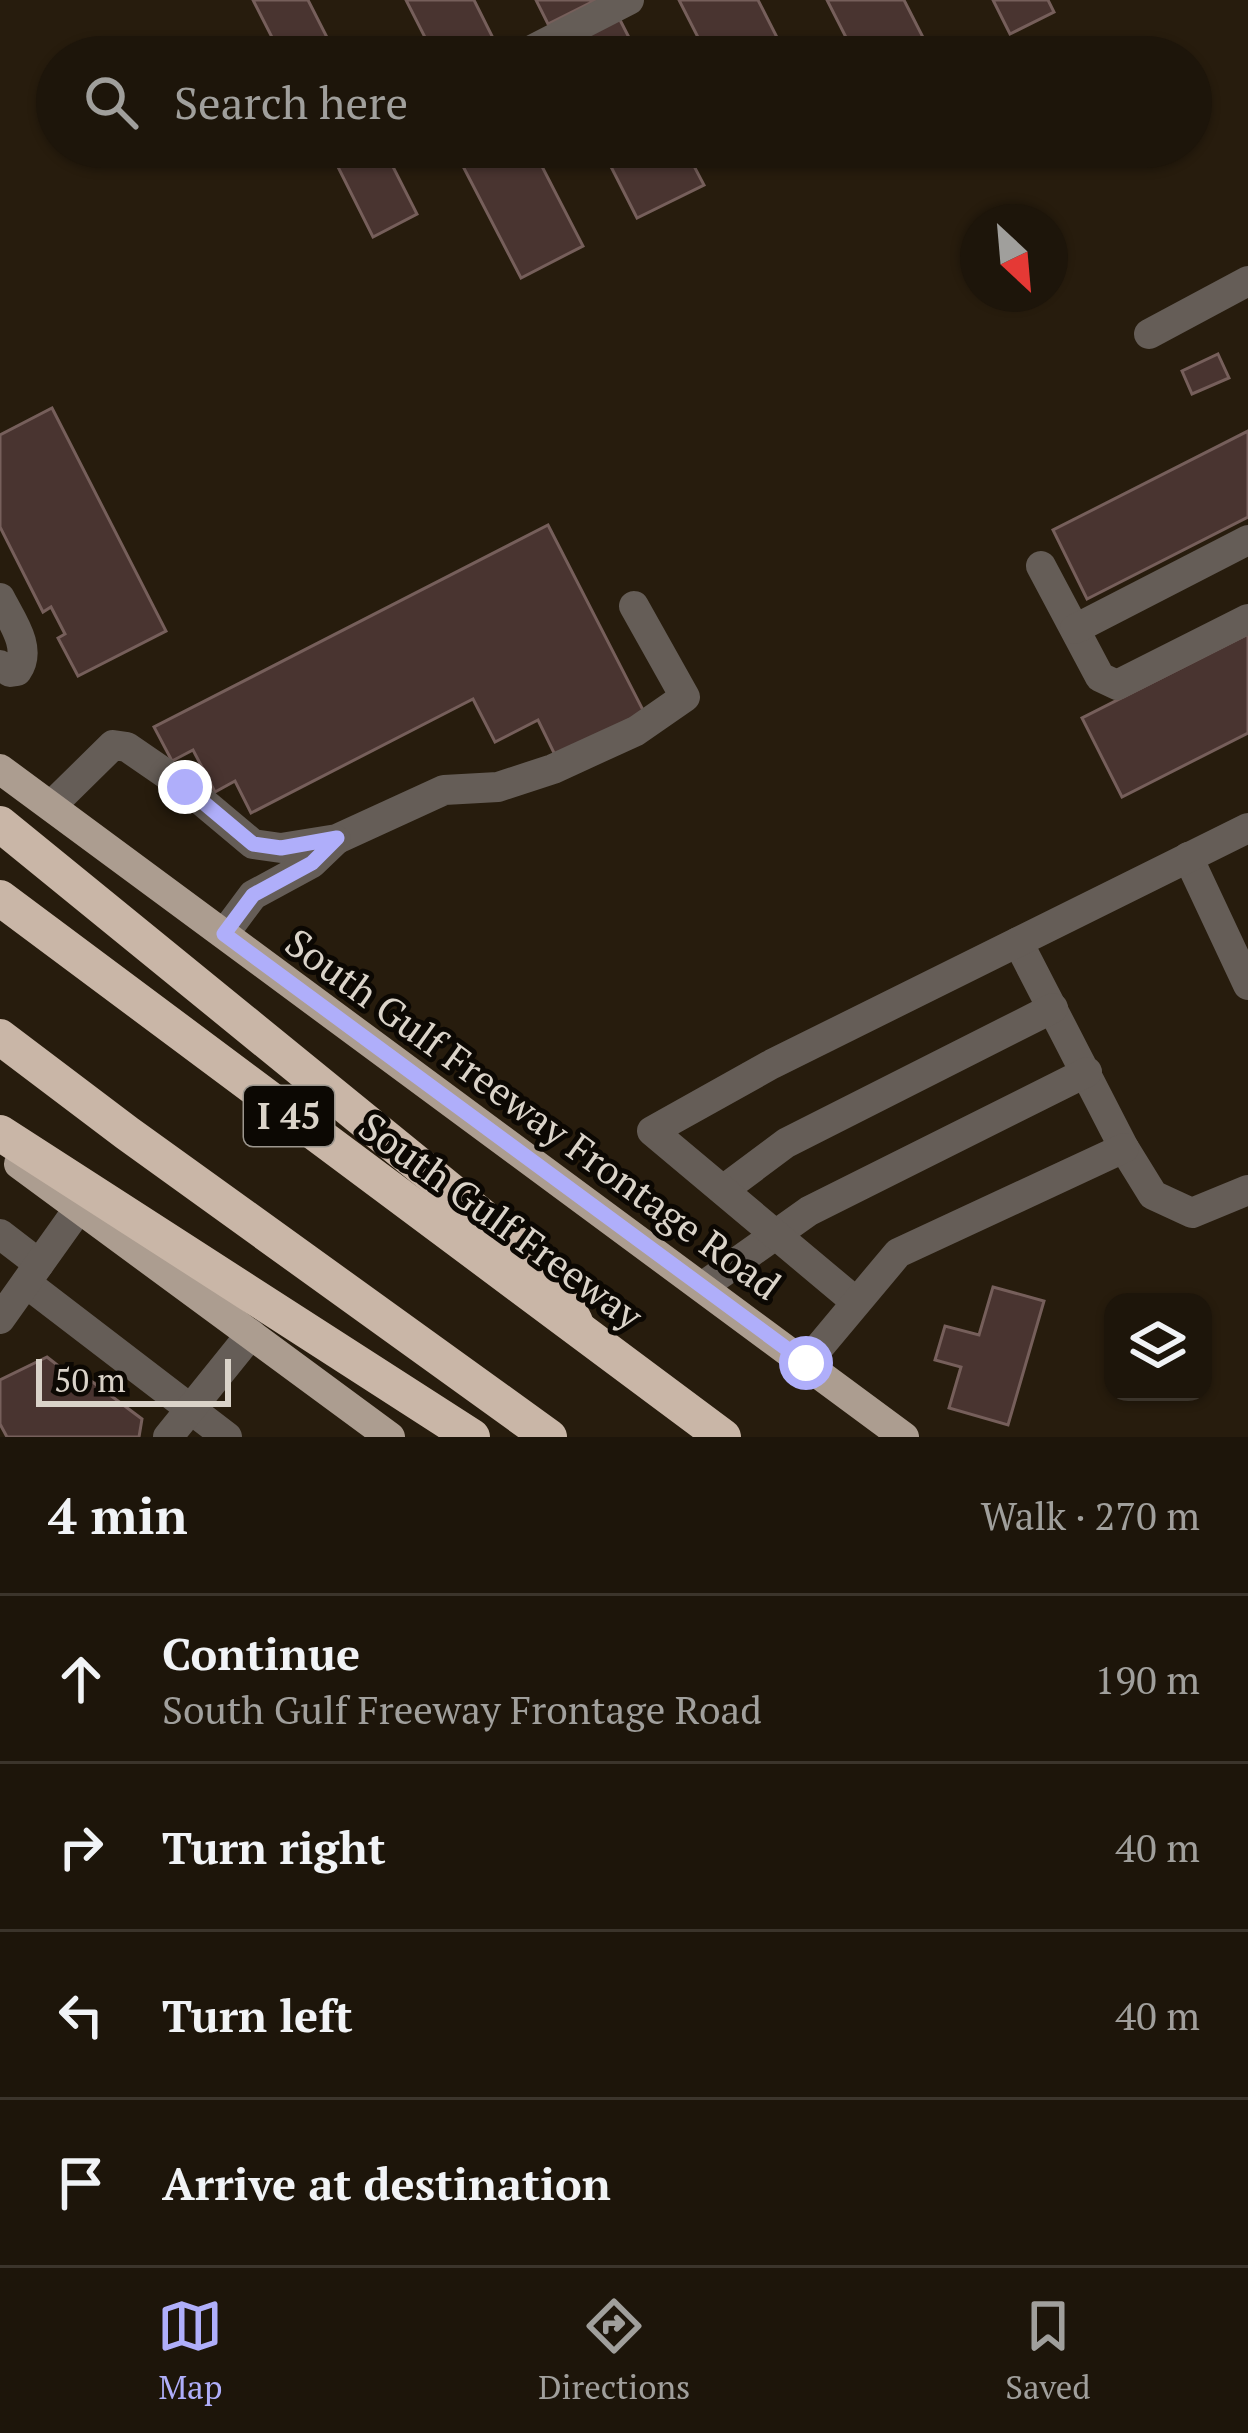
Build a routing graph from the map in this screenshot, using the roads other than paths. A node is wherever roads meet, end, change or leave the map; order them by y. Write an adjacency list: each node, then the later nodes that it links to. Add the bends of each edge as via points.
1 (629, 0): 2 (street)
2 (559, 36)
3 (1248, 281): 4 (street)
4 (1149, 334)
5 (1248, 540): 10 (street)
6 (1041, 566): 10 (street)
7 (0, 598): 11 (street, via 25,651 17,671)
8 (634, 607): 16 (street, via 685,697 636,731 553,769 498,787 444,790)
9 (1248, 619): 10 (street, via 1117,686 1100,676)
10 (1075, 629)
11 (0, 664)
12 (0, 769): 13 (main road, South Gulf Freeway Frontage Road)
13 (50, 806): 16 (street, via 113,745 127,746 253,844); 19 (main road, South Gulf Freeway Frontage Road)
14 (0, 824): 37 (highway, via 549,1271)
15 (1248, 828): 17 (street)
16 (337, 838): 19 (street, via 312,863 253,895)
17 (1188, 857): 20 (street); 21 (street)
18 (0, 898): 37 (highway, South Gulf Freeway / I 45)
19 (224, 934): 34 (main road, South Gulf Freeway Frontage Road)
20 (1018, 942): 22 (street); 28 (street, via 652,1131)
21 (1248, 985)
22 (1053, 1008): 24 (street); 28 (street, via 786,1143)
23 (0, 1037): 45 (highway, I 45)
24 (1087, 1072): 26 (street); 32 (street)
25 (0, 1133): 44 (highway)
26 (1124, 1148): 29 (street, via 1153,1196 1192,1213); 35 (street, via 898,1253)
27 (0, 1150): 30 (main road)
28 (723, 1190): 32 (street)
29 (1248, 1190)
30 (79, 1208): 33 (street); 38 (main road)
31 (0, 1234): 33 (street)
32 (775, 1235): 34 (street); 35 (street)
33 (32, 1274): 36 (street); 40 (street)
34 (702, 1287): 39 (main road, South Gulf Freeway Frontage Road)
35 (856, 1303): 39 (street)
36 (0, 1319)
37 (580, 1331): 46 (highway, South Gulf Freeway / I 45)
38 (250, 1334): 40 (street); 43 (main road)
39 (806, 1363): 47 (main road, South Gulf Freeway Frontage Road)
40 (191, 1409): 41 (street); 42 (street)
41 (168, 1437)
42 (227, 1437)
43 (390, 1437)
44 (472, 1437)
45 (549, 1437)
46 (723, 1437)
47 (904, 1437)

